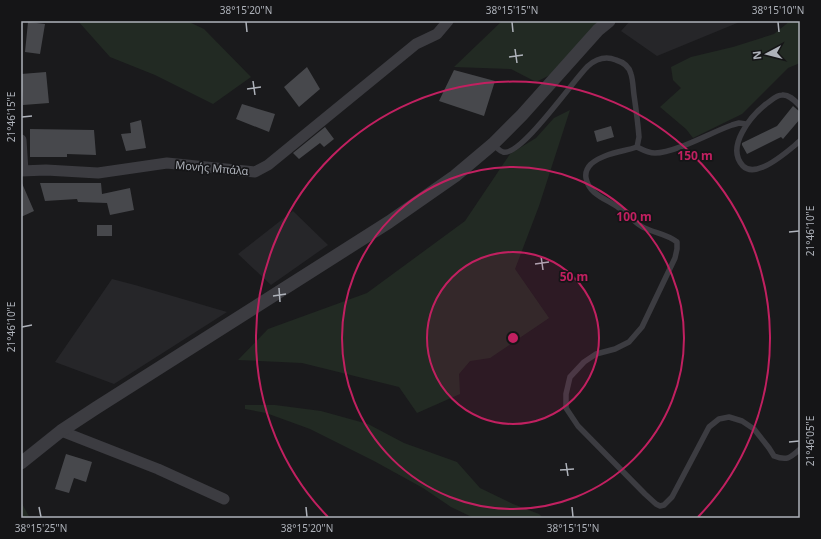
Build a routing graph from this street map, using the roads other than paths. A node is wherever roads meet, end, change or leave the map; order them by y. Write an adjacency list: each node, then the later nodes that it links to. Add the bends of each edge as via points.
1 (448, 21): 9 (street, Μονής Μπάλα, via 437,34 416,44 268,165 255,172 167,163 98,173)
2 (609, 21): 7 (street)
3 (800, 106): 4 (lane, via 786,95 777,96)
4 (746, 124): 6 (lane, via 739,138 736,156 748,169 766,166); 8 (lane, via 732,125 659,153 647,152)
5 (21, 140): 9 (street)
6 (800, 141)
7 (493, 144): 8 (lane, via 503,152 521,144 588,66 604,58 623,63 631,73 639,137); 10 (street, via 455,176 389,222)
8 (637, 147): 11 (lane, via 613,153 593,162 588,168 586,179 592,191 618,207 640,226 671,237 677,242 675,258 642,326 629,342 596,354 570,377 566,408 578,426 644,494 660,506 672,497 708,427 719,419 729,417 742,420 754,429 774,456 781,459 791,458)
9 (22, 171)
10 (61, 431): 12 (street); 13 (street, via 158,468)
11 (800, 449)
12 (21, 463)
13 (224, 498)

